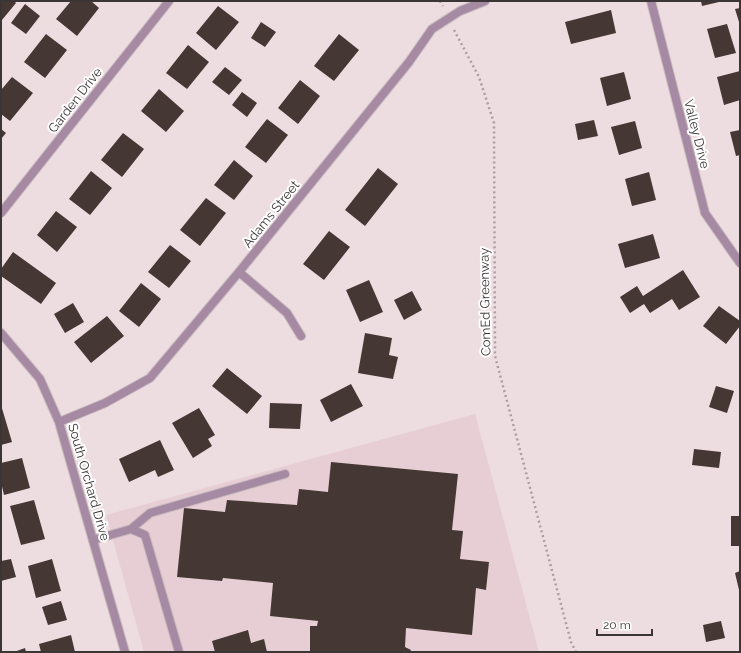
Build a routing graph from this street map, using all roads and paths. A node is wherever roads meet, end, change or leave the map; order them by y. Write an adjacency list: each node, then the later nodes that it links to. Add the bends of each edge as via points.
1 (169, 1): 7 (street, Garden Drive)
2 (440, 1): 6 (path, ComEd Greenway)
3 (485, 1): 5 (street, Adams Street)
4 (651, 1): 8 (street, Valley Drive, via 705,213)
5 (471, 3): 6 (street, Adams Street)
6 (448, 18): 9 (street, Adams Street, via 432,29 409,62); 18 (path, ComEd Greenway, via 479,78 494,123 495,356 571,642)
7 (1, 213)
8 (740, 263)
9 (239, 272): 11 (street, via 287,313); 12 (street, Adams Street, via 150,378 105,403)
10 (1, 333): 12 (street, South Orchard Drive, via 40,379)
11 (300, 336)
12 (59, 422): 15 (street, South Orchard Drive)
13 (286, 474): 14 (street, via 150,512)
14 (131, 529): 15 (street); 17 (street, via 146,535)
15 (93, 540): 16 (street, South Orchard Drive)
16 (125, 652)
17 (179, 652)
18 (576, 652)

